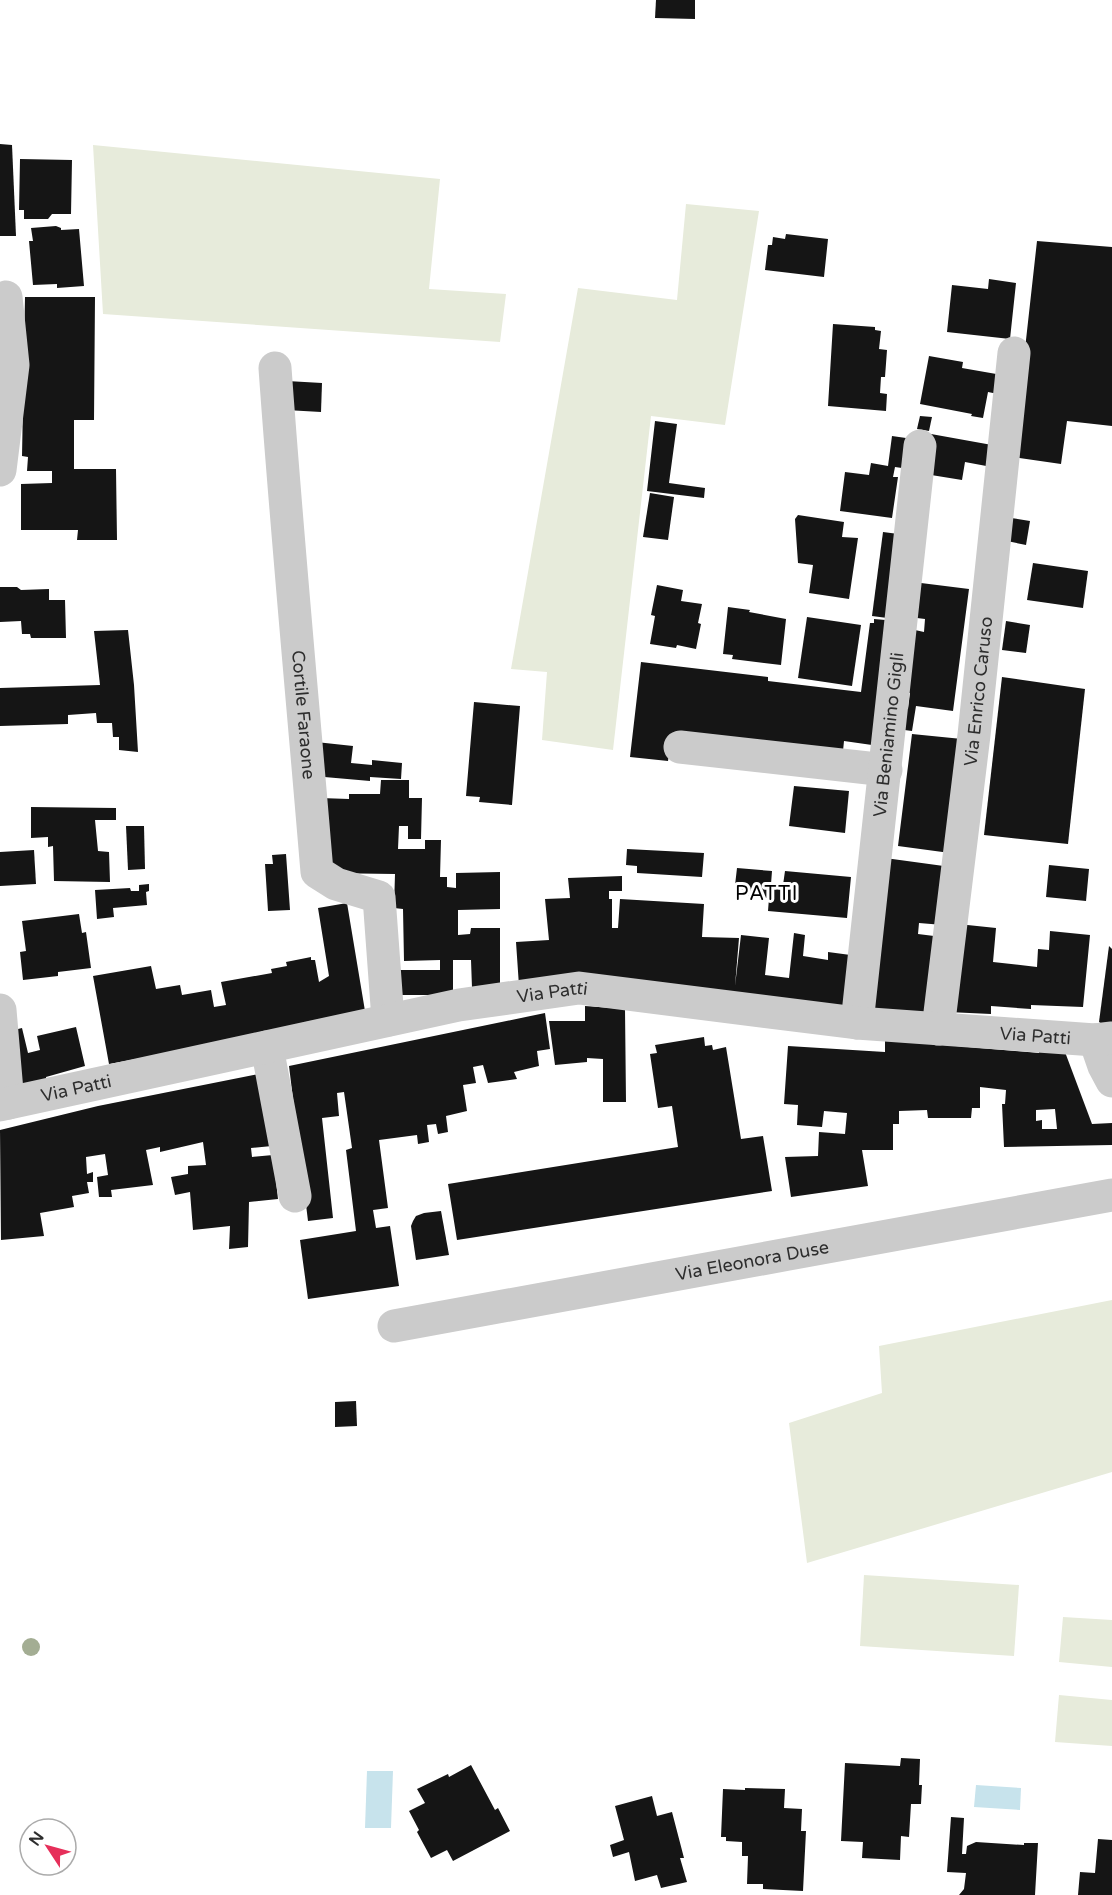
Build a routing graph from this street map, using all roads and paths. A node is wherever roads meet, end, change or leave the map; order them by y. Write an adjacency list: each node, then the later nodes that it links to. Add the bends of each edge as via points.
1 (6, 297): 5 (street, via 13,365)
2 (1014, 353): 11 (street, Via Enrico Caruso)
3 (275, 368): 9 (street, Cortile Faraone, via 317,872 336,884 379,897)
4 (920, 446): 7 (street, Via Beniamino Gigli)
5 (0, 470)
6 (680, 747): 7 (street)
7 (886, 770): 10 (street, Via Beniamino Gigli)
8 (0, 1010): 15 (street)
9 (388, 1020): 10 (street, Via Patti, via 459,1005 579,988); 13 (street, Via Patti)
10 (856, 1023): 11 (street, Via Patti)
11 (938, 1029): 12 (street, Via Patti)
12 (1104, 1039): 14 (street, via 1104,1066)
13 (267, 1047): 15 (street, Via Patti); 17 (street)
14 (1112, 1081)
15 (4, 1104)
16 (1112, 1195): 18 (street, Via Eleonora Duse)
17 (295, 1196)
18 (394, 1326)

